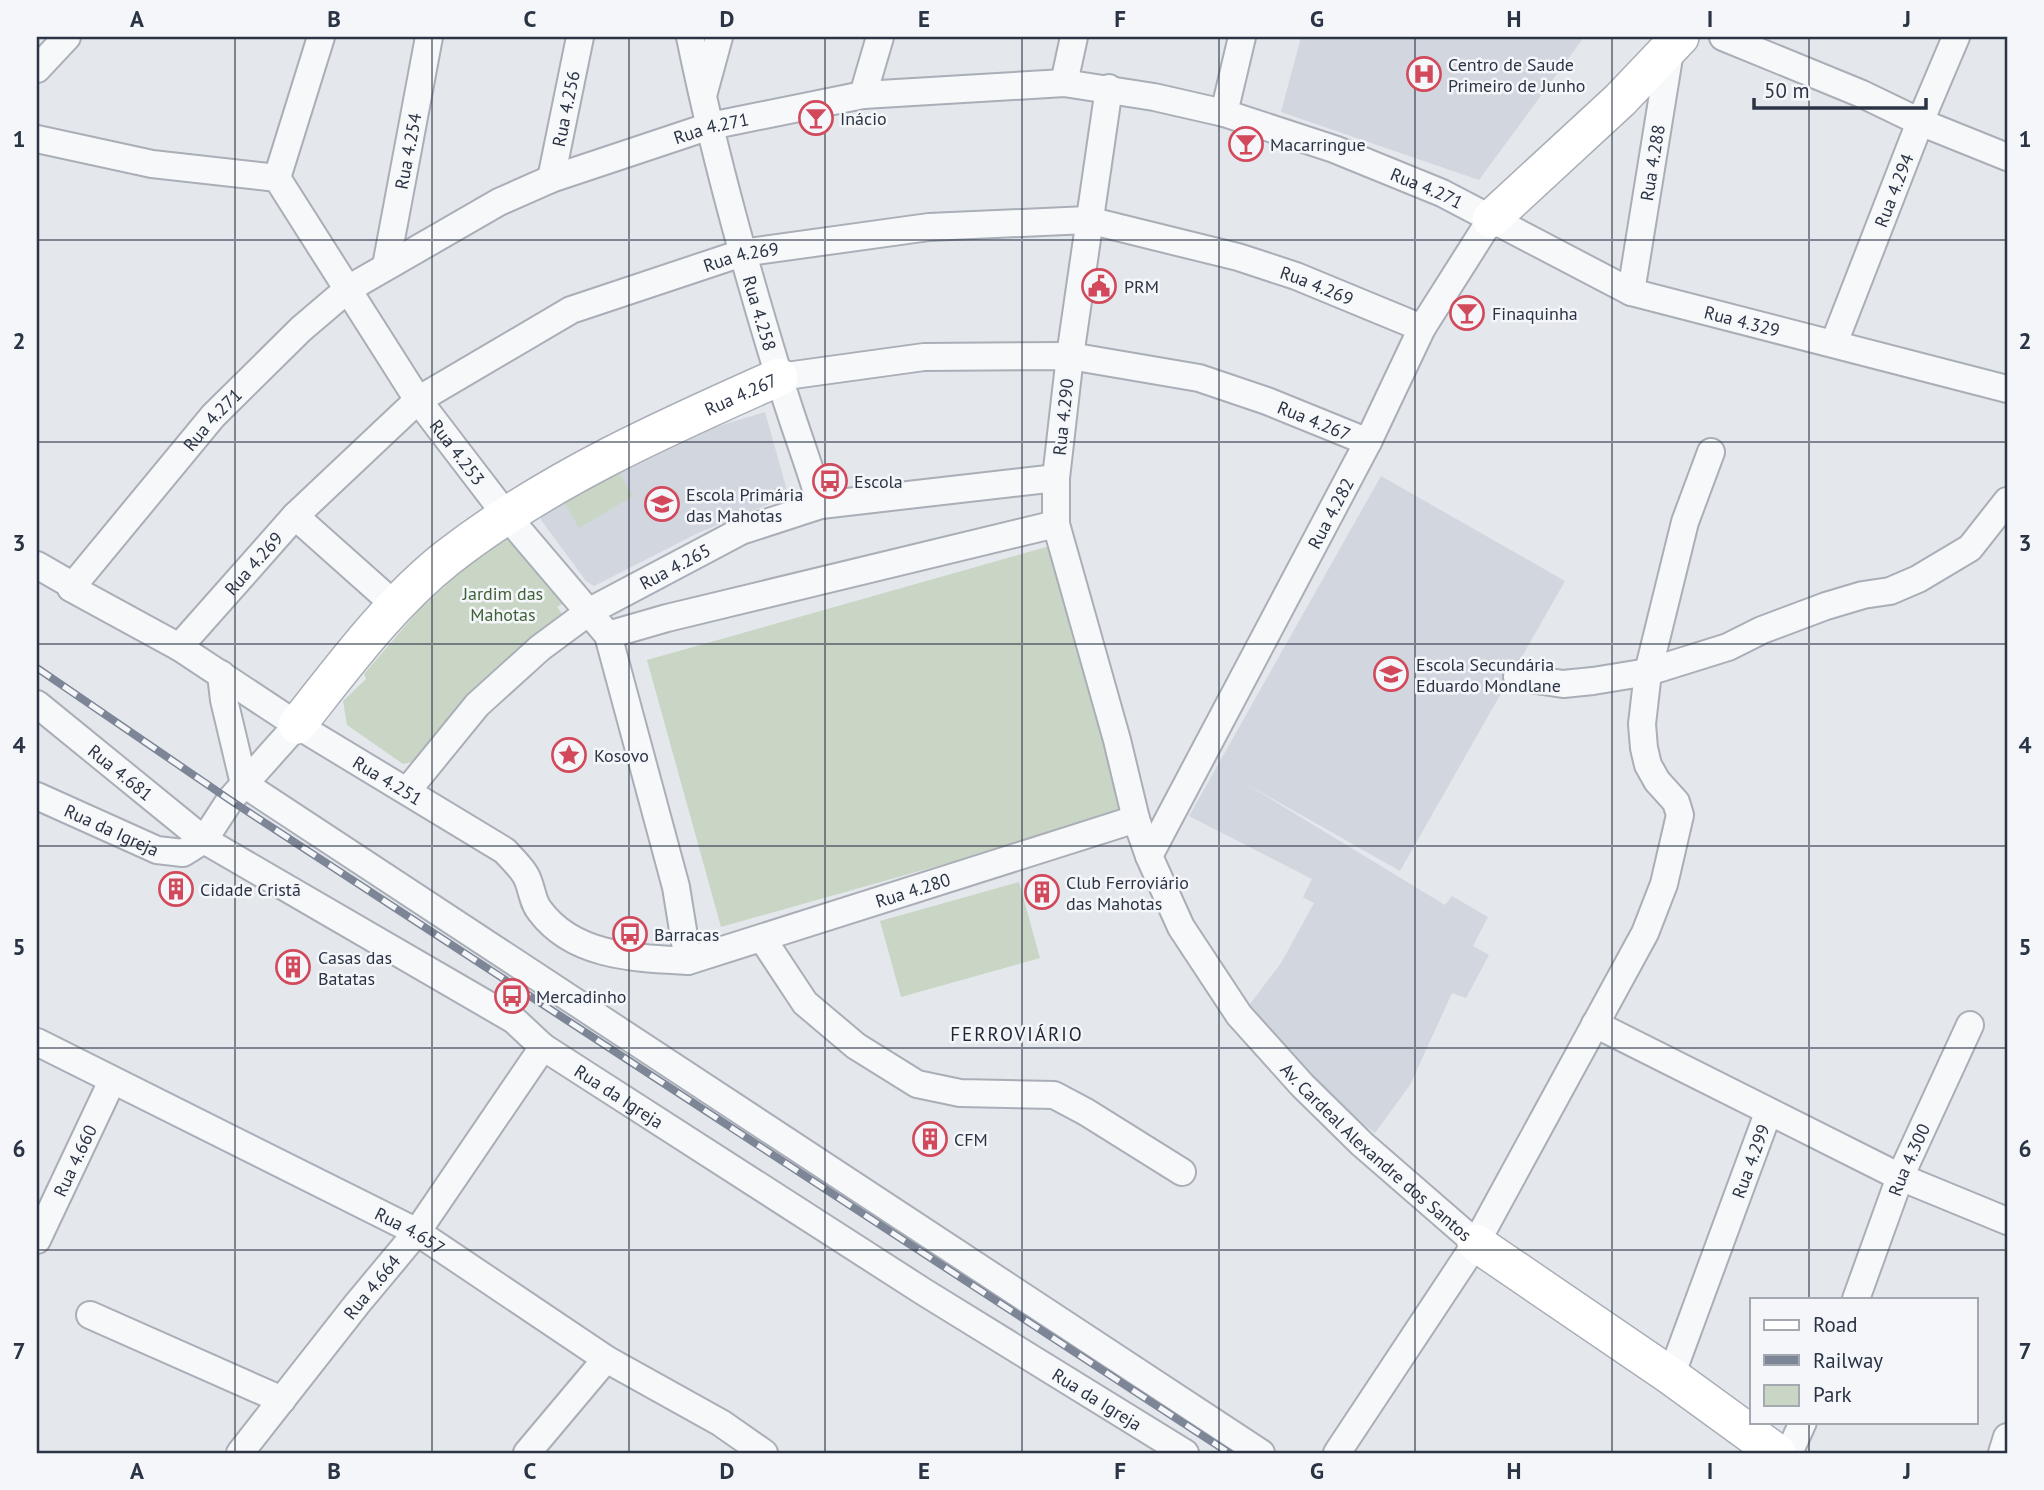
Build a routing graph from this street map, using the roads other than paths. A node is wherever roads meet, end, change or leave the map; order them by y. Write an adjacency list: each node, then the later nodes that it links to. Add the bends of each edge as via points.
1 (67, 37): 13 (street)
2 (321, 37): 23 (street)
3 (429, 37): 28 (street, Rua 4.254)
4 (580, 37): 24 (street, Rua 4.256)
5 (690, 37): 17 (street, Rua 4.258)
6 (719, 37): 17 (street)
7 (880, 37): 16 (street)
8 (1074, 37): 14 (street)
9 (1242, 37): 18 (street)
10 (1723, 37): 19 (street)
11 (1956, 37): 19 (street, Rua 4.294)
12 (1674, 40): 26 (street, Rua 4.282, via 1620,100); 29 (street, Rua 4.288)
13 (37, 69)
14 (1064, 83): 15 (street, Rua 4.271); 16 (street, Rua 4.271)
15 (1109, 88): 18 (street, Rua 4.271); 25 (street, Rua 4.290)
16 (863, 95): 20 (street, Rua 4.271)
17 (703, 98): 20 (street, Rua 4.258)
18 (1224, 113): 26 (street, Rua 4.271, via 1334,149 1442,193)
19 (1920, 122): 22 (street); 32 (street, Rua 4.294)
20 (710, 126): 24 (street, Rua 4.271); 27 (street, Rua 4.258)
21 (37, 139): 23 (street, via 152,164)
22 (2007, 157)
23 (277, 178): 30 (street, Rua 4.253)
24 (551, 179): 28 (street, Rua 4.271, via 499,202)
25 (1088, 219): 27 (street, Rua 4.269, via 929,227); 31 (street, Rua 4.269, via 1296,276); 33 (street, Rua 4.290)
26 (1491, 219): 29 (street, Rua 4.329); 31 (street, Rua 4.282)
27 (742, 254): 34 (street, Rua 4.258); 36 (street, Rua 4.269, via 571,310)
28 (386, 266): 30 (street, Rua 4.271)
29 (1623, 288): 32 (street, Rua 4.329)
30 (348, 289): 36 (street, Rua 4.253); 46 (street, Rua 4.271, via 213,416)
31 (1422, 328): 37 (street, Rua 4.282)
32 (1834, 343): 35 (street, Rua 4.329)
33 (1070, 356): 34 (street, Rua 4.267, via 924,357); 37 (street, Rua 4.267, via 1199,378); 39 (street, Rua 4.290)
34 (779, 377): 41 (street, Rua 4.258); 42 (street, Rua 4.267, via 640,439)
35 (2007, 389)
36 (418, 400): 42 (street, Rua 4.253); 43 (street, Rua 4.269)
37 (1368, 442): 61 (street, Rua 4.282)
38 (1712, 452): 51 (street, via 1685,522)
39 (1056, 478): 41 (street, Rua 4.265); 44 (street, Rua 4.290)
40 (2007, 501): 51 (street, via 1969,548 1918,579 1890,592 1826,606 1728,647)
41 (821, 505): 48 (street, Rua 4.265, via 741,531)
42 (506, 515): 47 (street, Rua 4.267, via 445,559); 48 (street, Rua 4.253)
43 (295, 516): 47 (street); 50 (street, Rua 4.269)
44 (1056, 524): 49 (street); 59 (street, Rua 4.290)
45 (37, 565): 46 (street, Rua 4.251)
46 (71, 588): 50 (street, Rua 4.251)
47 (396, 606): 55 (street, Rua 4.267)
48 (590, 611): 49 (street, Rua 4.253); 57 (street, Rua 4.265, via 540,648 477,705)
49 (608, 635): 63 (street, Rua 4.253, via 676,887)
50 (178, 647): 52 (street, Rua 4.251)
51 (1648, 672): 53 (street, via 1563,684); 64 (street, via 1644,748 1657,781 1676,802 1678,832 1644,933)
52 (221, 674): 55 (street, Rua 4.251); 56 (street)
53 (1517, 677)
54 (37, 704): 60 (street, Rua 4.681)
55 (298, 725): 56 (street); 57 (street, Rua 4.251)
56 (244, 784): 60 (street); 89 (street)
57 (407, 791): 63 (street, Rua 4.251, via 505,851 526,875 538,910 564,935 599,951)
58 (37, 796): 60 (street, Rua da Igreja, via 157,850 183,853)
59 (1136, 819): 61 (street); 62 (street, Rua 4.280)
60 (198, 845): 67 (street, Rua da Igreja, via 514,1020)
61 (1149, 856): 75 (street, Av. Cardeal Alexandre dos Santos, via 1181,927 1239,1015 1362,1144)
62 (762, 938): 63 (street, Rua 4.280); 70 (street, via 805,1003 856,1046 917,1084 960,1093 1054,1096)
63 (688, 961)
64 (1595, 1024): 69 (street); 75 (street)
65 (1970, 1025): 71 (street, Rua 4.300)
66 (37, 1042): 68 (street, Rua 4.657)
67 (543, 1047): 73 (street, Rua 4.664); 88 (street, Rua da Igreja)
68 (112, 1081): 73 (street, Rua 4.657); 74 (street, Rua 4.660)
69 (1768, 1113): 71 (street, Rua 4.299); 79 (street, Rua 4.299)
70 (1182, 1172)
71 (1900, 1177): 72 (street, Rua 4.299); 76 (street, Rua 4.300)
72 (2007, 1221)
73 (416, 1232): 78 (street, Rua 4.657); 80 (street, Rua 4.664)
74 (37, 1240)
75 (1476, 1243): 79 (street, Av. Cardeal Alexandre dos Santos); 90 (street)
76 (1856, 1298)
77 (90, 1315): 80 (street)
78 (606, 1359): 81 (street, Rua 4.657); 85 (street)
79 (1671, 1376): 91 (street, Av. Cardeal Alexandre dos Santos)
80 (282, 1400): 84 (street, Rua 4.664)
81 (721, 1423): 86 (street); 87 (street, Rua 4.657)
82 (1802, 1424): 92 (street)
83 (2007, 1437): 93 (street)
84 (240, 1453)
85 (527, 1453)
86 (732, 1453)
87 (764, 1453)
88 (1185, 1453)
89 (1261, 1453)
90 (1337, 1453)
91 (1777, 1453)
92 (1789, 1453)
93 (2002, 1453)

